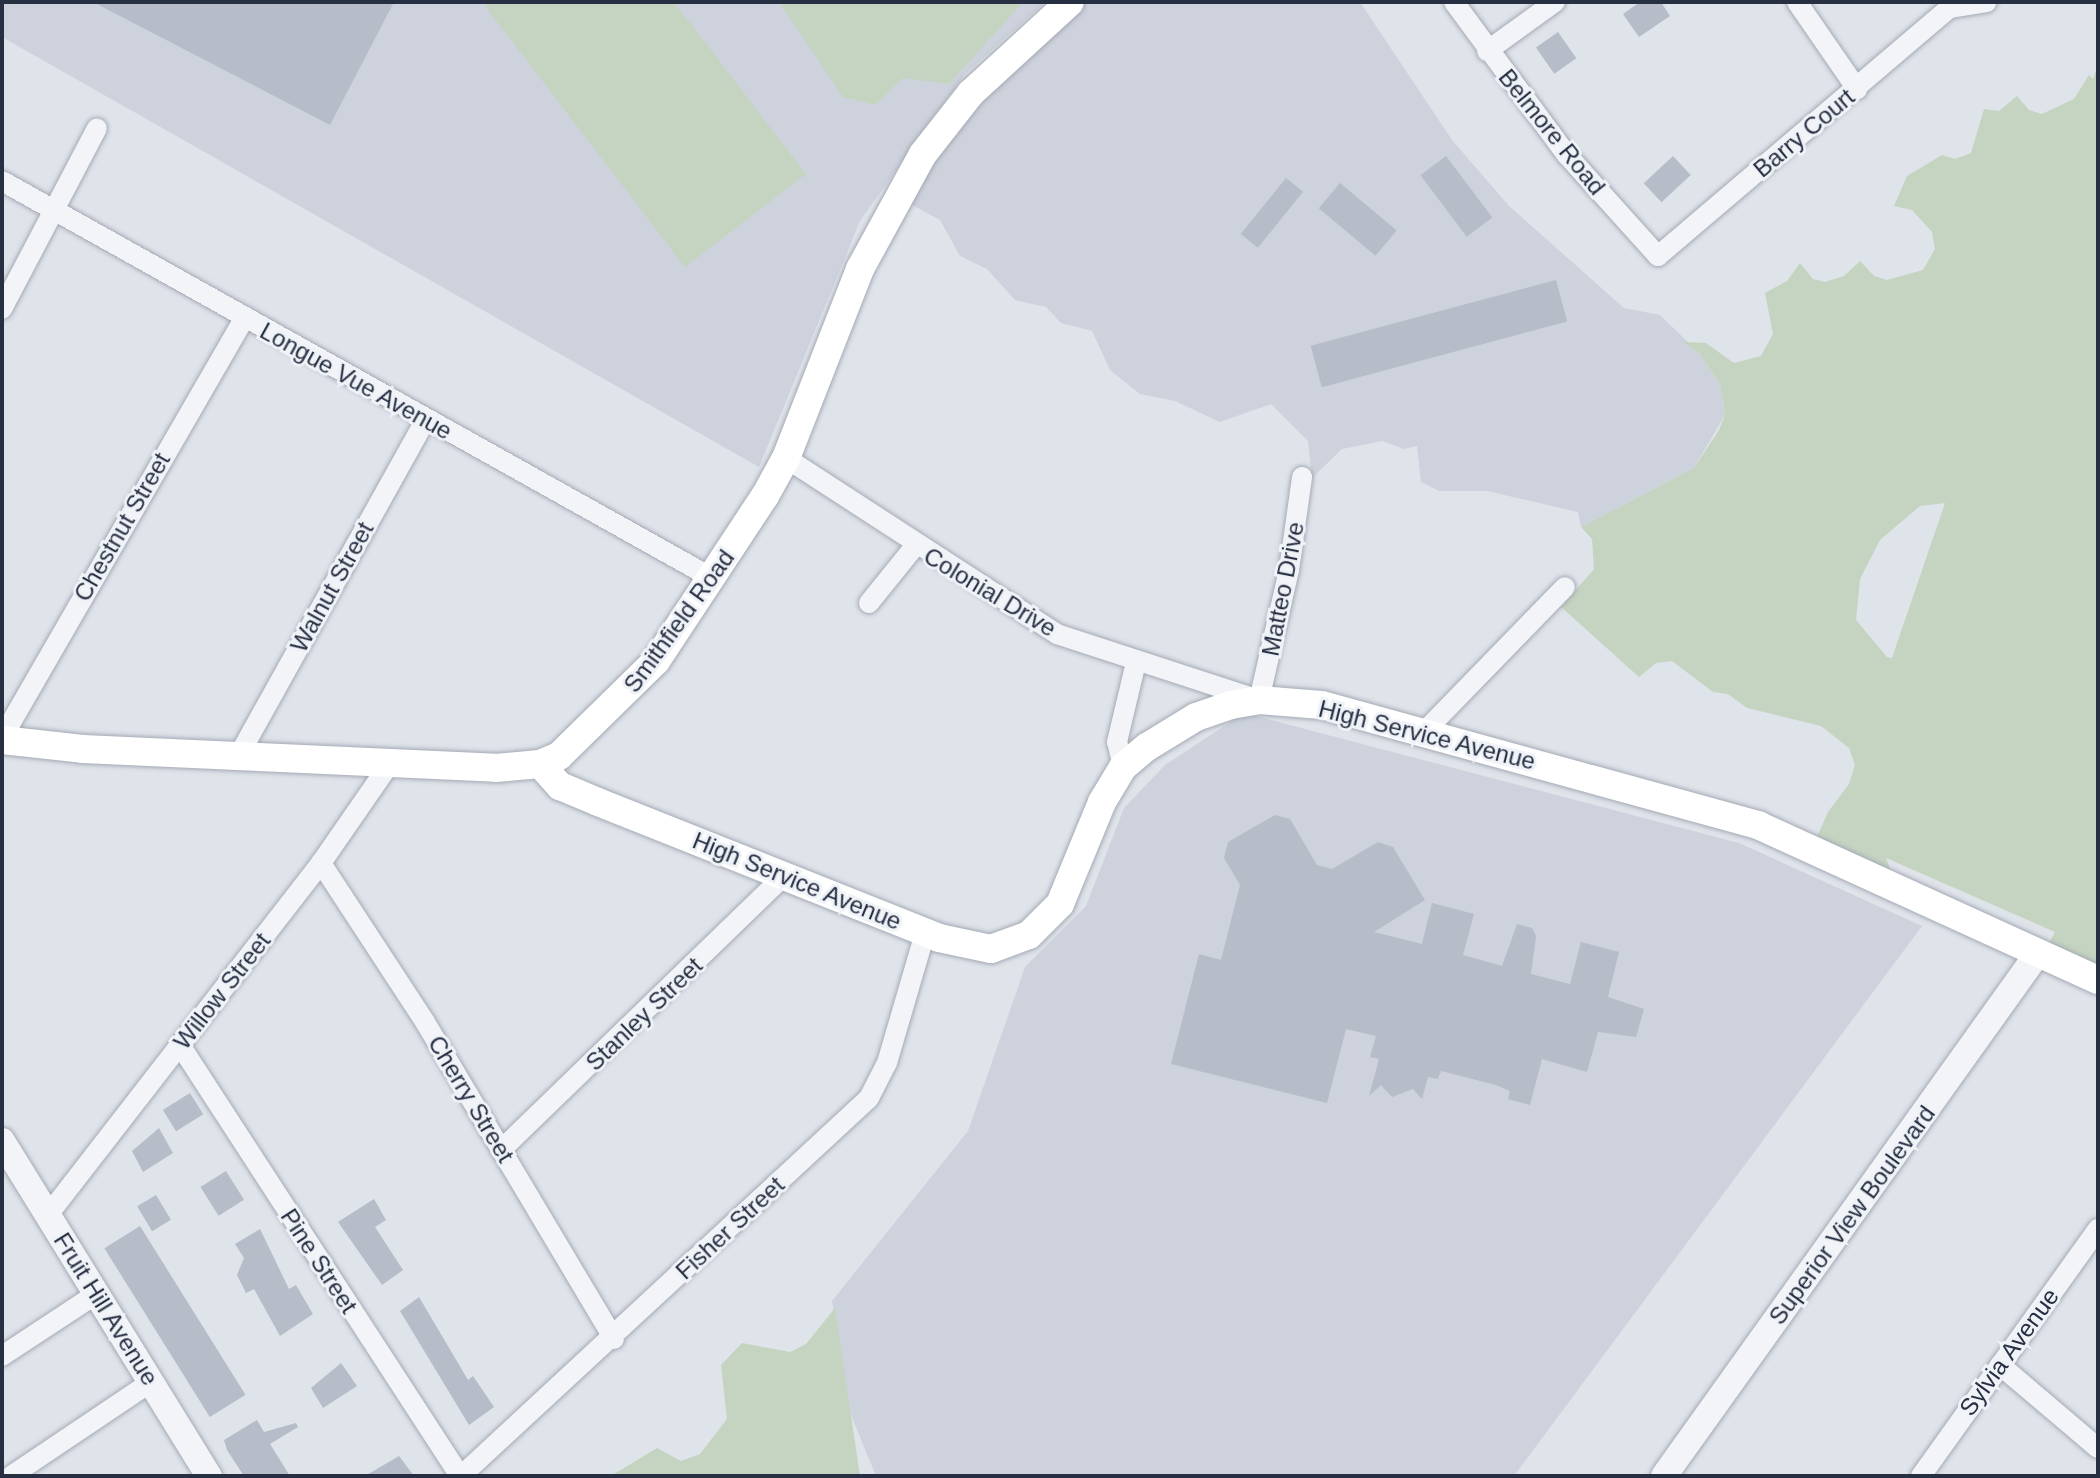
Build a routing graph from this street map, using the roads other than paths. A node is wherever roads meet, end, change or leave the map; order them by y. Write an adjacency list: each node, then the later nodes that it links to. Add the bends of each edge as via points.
1 (1070, 2): 16 (main road, Smithfield Road, via 971,93 923,154 860,269)
2 (1454, 2): 7 (street, Belmore Road)
3 (1555, 2): 7 (street)
4 (1797, 2): 8 (street)
5 (1987, 2): 6 (street, Barry Court)
6 (1948, 5): 8 (street, Barry Court)
7 (1487, 51): 12 (street, Belmore Road, via 1567,155)
8 (1857, 89): 12 (street, Barry Court)
9 (97, 128): 11 (street)
10 (2, 181): 11 (street, Longue Vue Avenue)
11 (57, 212): 13 (street); 14 (street, Longue Vue Avenue)
12 (1658, 256)
13 (2, 309)
14 (244, 318): 15 (street, Longue Vue Avenue); 25 (street, Chestnut Street)
15 (426, 419): 19 (street, Longue Vue Avenue); 26 (street, Walnut Street)
16 (786, 458): 18 (street, Colonial Drive); 19 (main road, Smithfield Road)
17 (1302, 477): 23 (street, Matteo Drive, via 1289,570)
18 (915, 546): 21 (street); 22 (street, Colonial Drive, via 1057,634)
19 (712, 578): 28 (main road, Smithfield Road, via 629,693 574,745)
20 (1565, 587): 24 (street)
21 (869, 603)
22 (1136, 662): 23 (street, Colonial Drive); 29 (street, via 1117,742)
23 (1259, 700): 24 (main road, High Service Avenue, via 1322,705); 29 (main road, High Service Avenue, via 1217,709 1172,729)
24 (1424, 732): 33 (main road, High Service Avenue, via 1760,826)
25 (2, 739): 26 (main road, Smithfield Road, via 83,749)
26 (239, 755): 27 (main road, Smithfield Road)
27 (391, 762): 28 (main road, Smithfield Road, via 496,768); 30 (street, Willow Street)
28 (540, 764): 31 (main road, High Service Avenue, via 560,786)
29 (1123, 767): 32 (main road, High Service Avenue, via 1102,802 1060,904 1029,935 991,949)
30 (321, 863): 35 (street, Willow Street); 37 (street, Cherry Street)
31 (784, 876): 32 (main road, High Service Avenue); 37 (street, Stanley Street)
32 (925, 933): 41 (street, Fisher Street, via 887,1063 869,1098)
33 (2038, 953): 34 (main road, High Service Avenue); 49 (street, Superior View Boulevard)
34 (2098, 980)
35 (180, 1045): 38 (street, Willow Street); 48 (street, Pine Street)
36 (2, 1141): 38 (street, Fruit Hill Avenue)
37 (501, 1150): 41 (street, Cherry Street)
38 (48, 1215): 40 (street, Fruit Hill Avenue)
39 (2098, 1229): 43 (street, Sylvia Avenue)
40 (96, 1294): 42 (street); 44 (street, Fruit Hill Avenue)
41 (614, 1339): 48 (street, Fisher Street)
42 (2, 1356)
43 (2000, 1365): 45 (street); 50 (street, Sylvia Avenue)
44 (151, 1382): 46 (street); 47 (street, Fruit Hill Avenue)
45 (2098, 1448)
46 (11, 1476)
47 (209, 1476)
48 (461, 1476)
49 (1664, 1476)
50 (1921, 1476)

